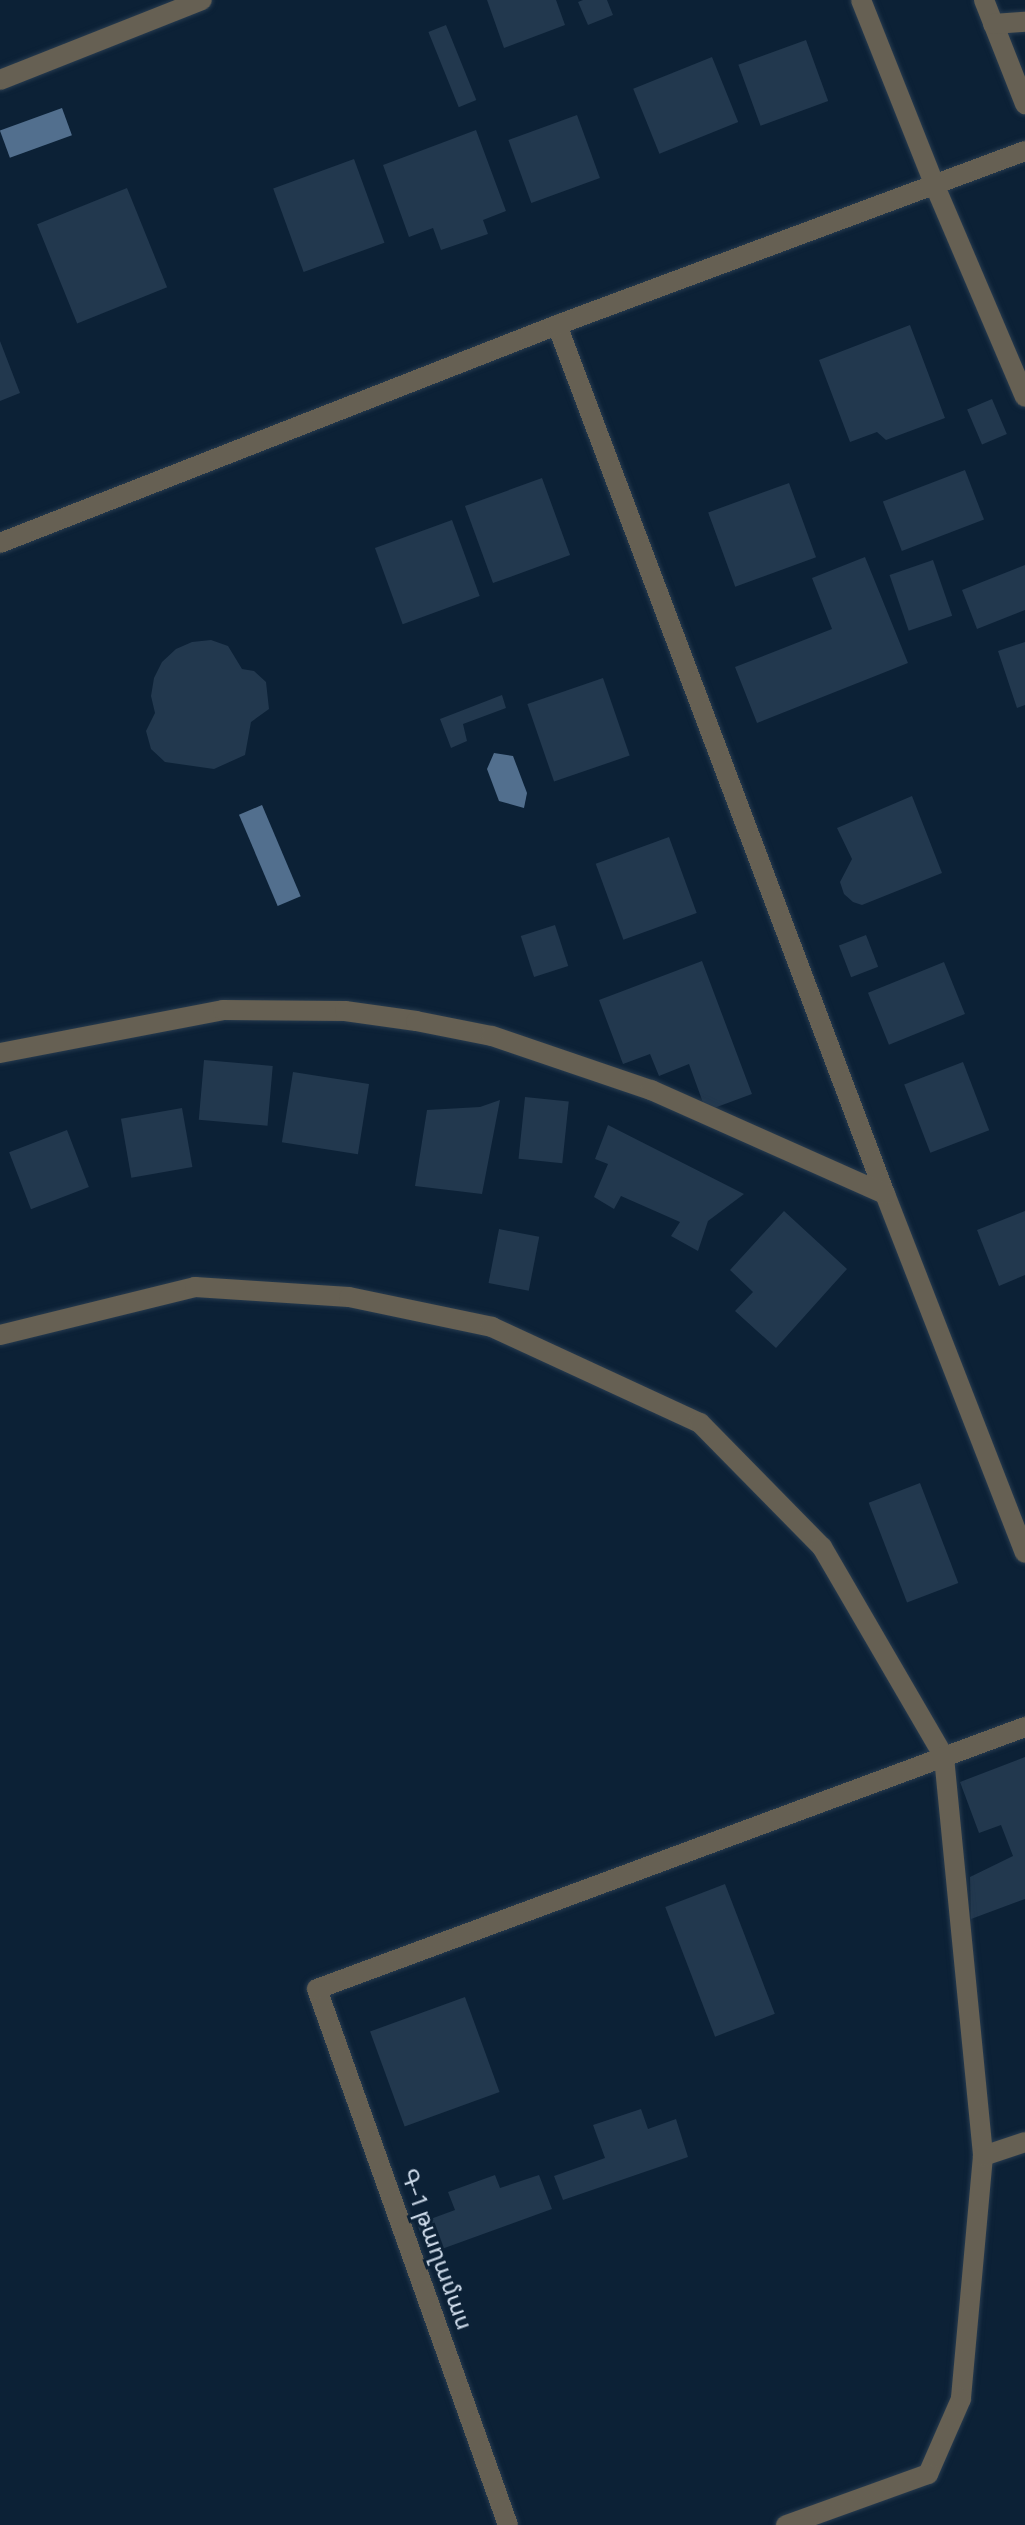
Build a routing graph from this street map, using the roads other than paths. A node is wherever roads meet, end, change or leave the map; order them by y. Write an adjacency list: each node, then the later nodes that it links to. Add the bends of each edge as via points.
1 (202, 0): 6 (street)
2 (861, 0): 9 (street)
3 (984, 0): 5 (street)
4 (1025, 22): 5 (street)
5 (993, 24): 7 (street)
6 (0, 80)
7 (1025, 104)
8 (1025, 151): 9 (street)
9 (935, 186): 10 (street); 11 (street)
10 (557, 325): 12 (street); 14 (street)
11 (1025, 397)
12 (0, 543)
13 (0, 1053): 14 (street, via 223,1010 345,1011 416,1021 492,1036 651,1090)
14 (885, 1194): 16 (street)
15 (0, 1335): 18 (street, via 195,1287 349,1297 492,1327 700,1423 822,1547)
16 (1025, 1553)
17 (1025, 1727): 18 (street)
18 (944, 1757): 20 (street); 21 (street, Գ-1 թաղամաս, via 317,1989)
19 (1025, 2142): 20 (street)
20 (983, 2156): 22 (street, via 961,2399 928,2474)
21 (508, 2525)
22 (786, 2525)

